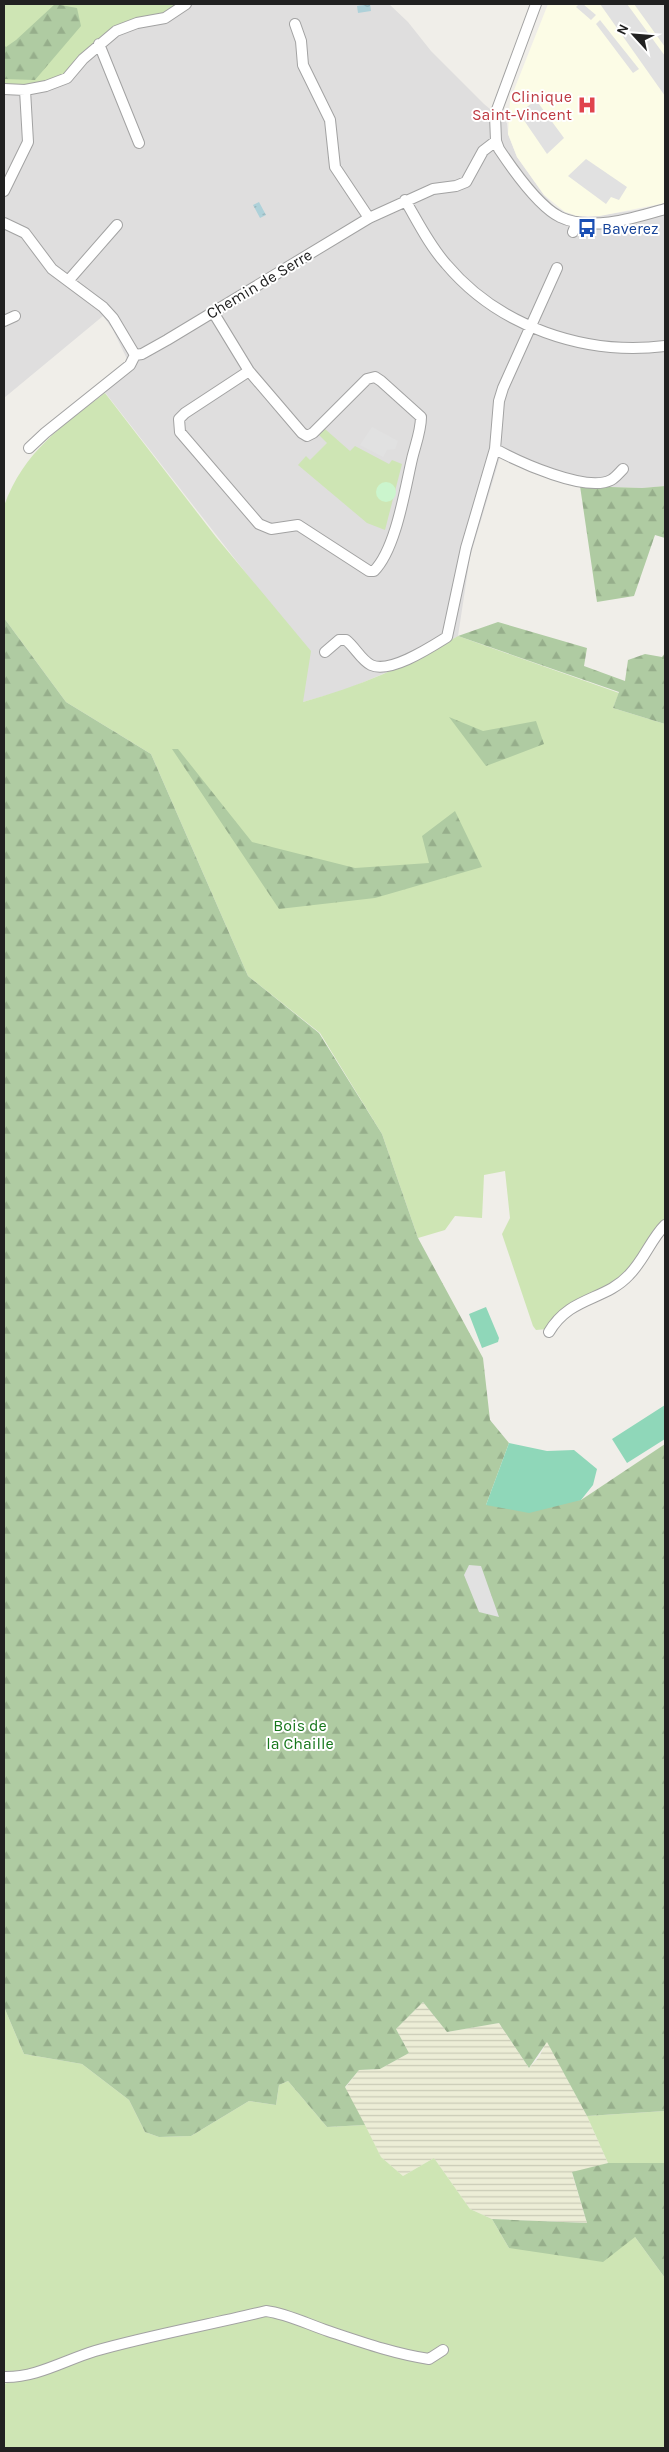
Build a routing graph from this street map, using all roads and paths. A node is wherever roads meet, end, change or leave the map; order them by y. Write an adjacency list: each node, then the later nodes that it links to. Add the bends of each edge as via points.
1 (186, 4): 4 (street, via 165,18 122,28)
2 (536, 4): 7 (street, via 495,115)
3 (295, 24): 12 (street, via 301,40 303,66 330,120 335,167)
4 (99, 44): 6 (street, via 67,78); 8 (street)
5 (4, 89): 6 (street)
6 (25, 90): 9 (street, via 28,142)
7 (496, 141): 10 (street, Chemin de Serre, via 482,151 466,182 433,189); 11 (street, via 506,160 546,208 575,227)
8 (139, 143)
9 (4, 191)
10 (405, 200): 12 (street, Chemin de Serre); 20 (street, via 446,265 500,311)
11 (665, 209)
12 (369, 218): 17 (street, Chemin de Serre)
13 (4, 223): 16 (street, via 25,233 45,263)
14 (117, 225): 16 (street)
15 (556, 268): 20 (street)
16 (68, 281): 22 (street, via 113,318)
17 (213, 312): 22 (street, Chemin de Serre, via 142,354); 23 (street)
18 (14, 316): 19 (street)
19 (4, 321)
20 (529, 326): 21 (street, via 560,338 590,344 631,348); 25 (street, via 499,401)
21 (665, 346)
22 (135, 355): 24 (street, Chemin de Serre, via 130,365)
23 (249, 371): 23 (street, via 295,427 307,436 367,379 375,377 421,418 401,510 391,539 374,571 369,571 298,525 272,529 259,524 180,432 179,419 185,413)
24 (29, 448)
25 (495, 449): 26 (street, via 567,479 586,483 612,480); 27 (street, via 466,548 447,636 426,650 385,668 366,662 346,640 339,640)
26 (623, 470)
27 (326, 652)
28 (665, 1225): 29 (street, via 629,1276 558,1317)
29 (549, 1332)
30 (443, 2350): 31 (street, via 429,2359 407,2356 283,2313 266,2311 94,2352 35,2373)
31 (4, 2377)

